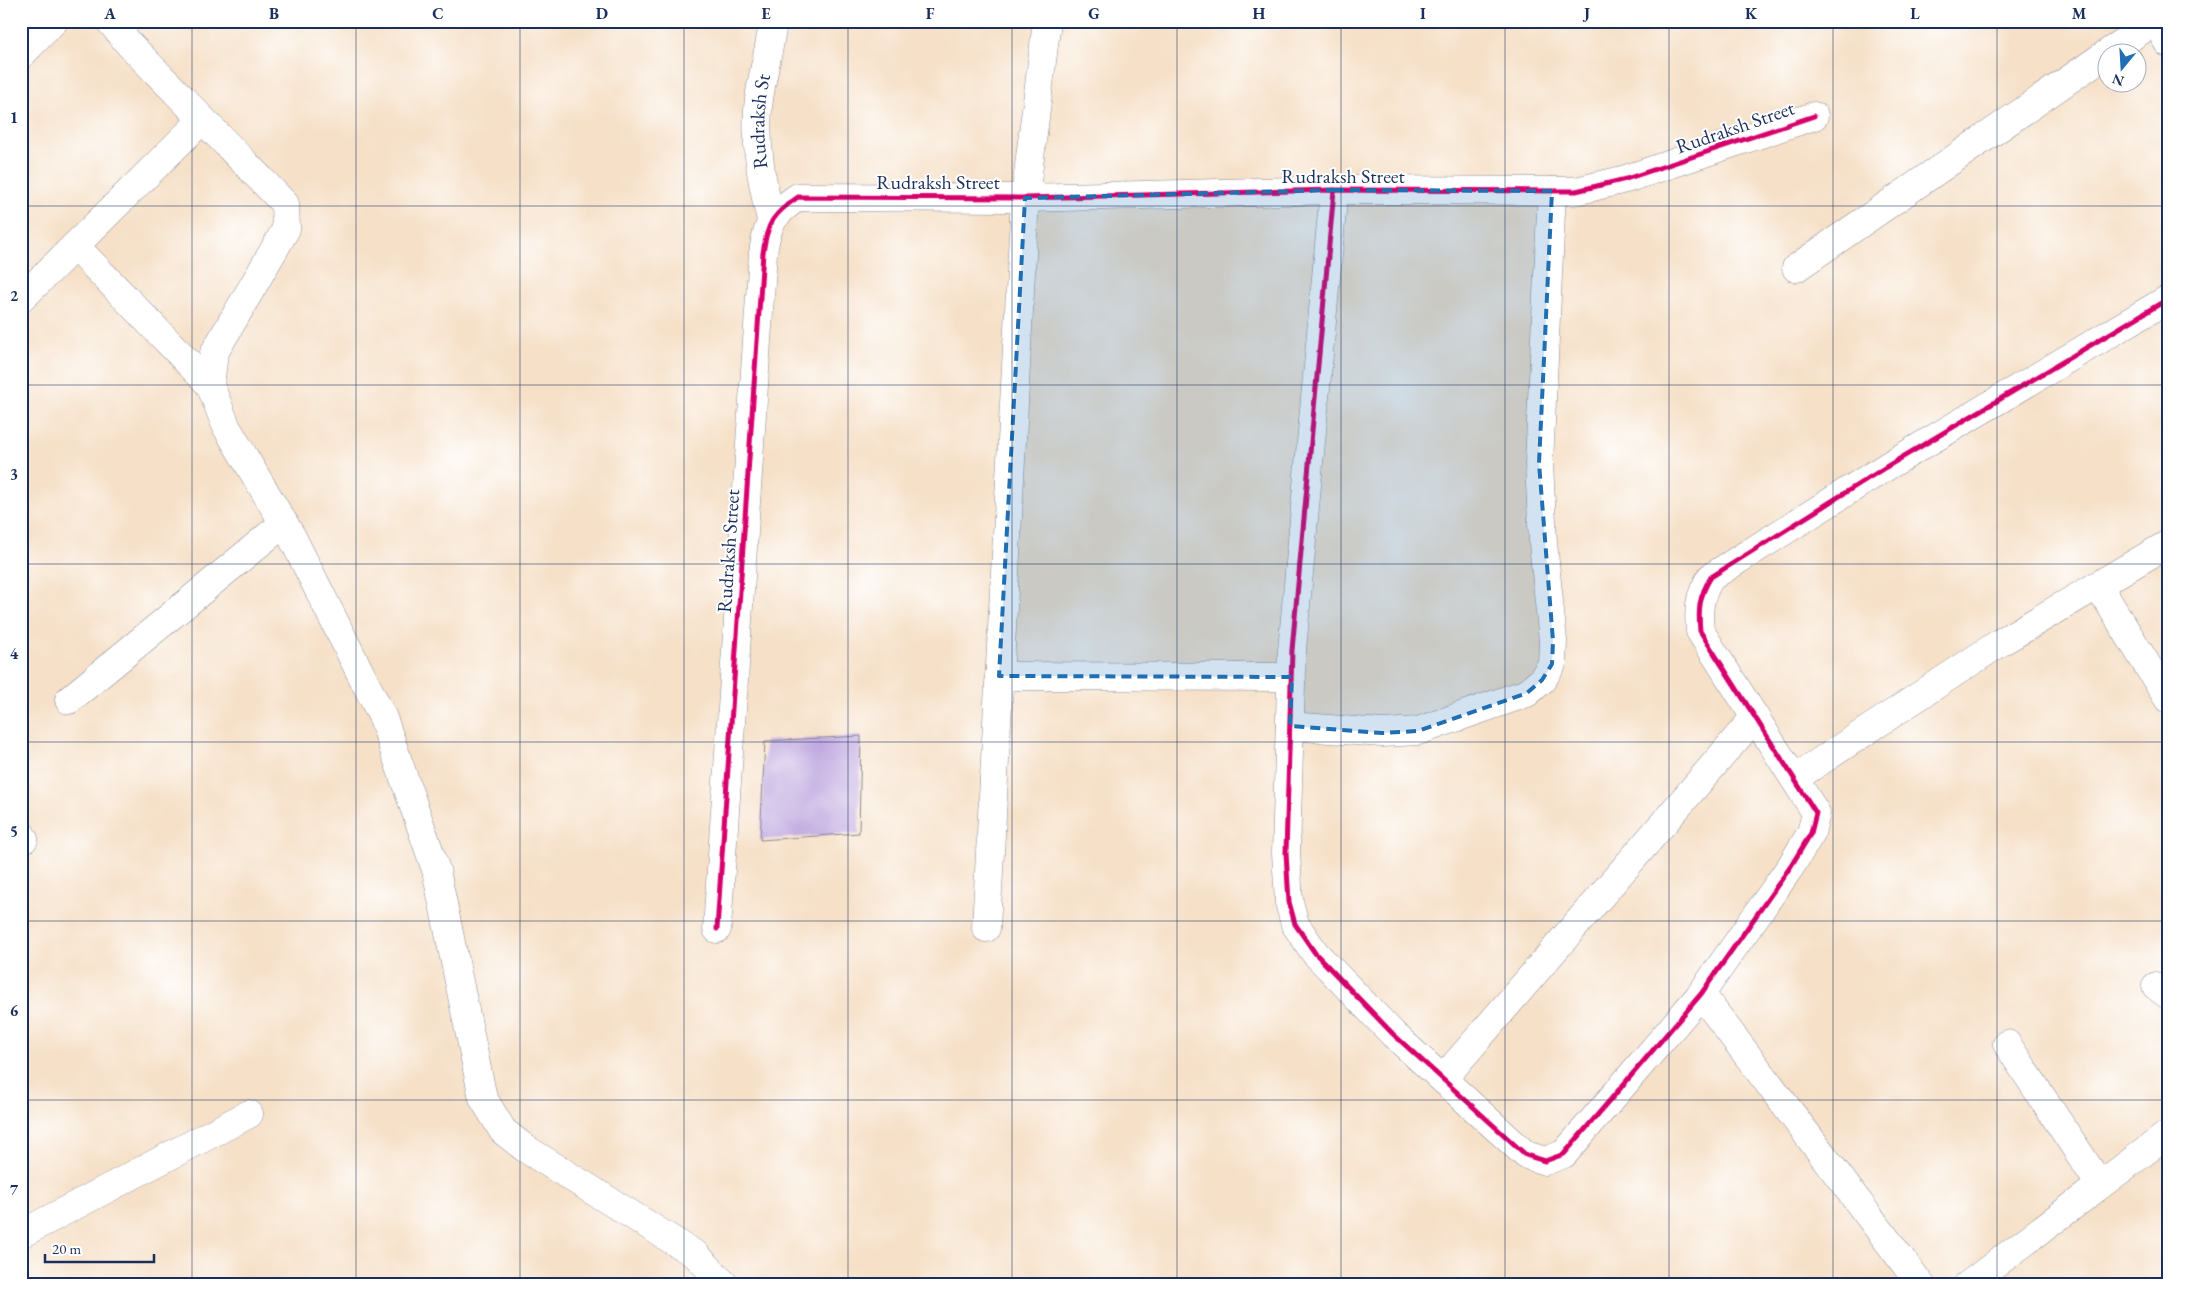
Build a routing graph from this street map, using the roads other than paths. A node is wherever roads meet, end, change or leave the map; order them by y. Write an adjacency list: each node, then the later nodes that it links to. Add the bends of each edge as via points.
1 (54, 21): 8 (street)
2 (110, 21): 11 (street)
3 (773, 21): 15 (street, Rudraksh St, via 758,107 757,140 759,172)
4 (1047, 21): 14 (street)
5 (2155, 21): 6 (street); 7 (street)
6 (2124, 42)
7 (2168, 43)
8 (21, 55)
9 (2096, 61): 17 (street)
10 (1814, 116): 13 (street, Rudraksh Street, via 1626,179 1576,191)
11 (202, 120): 16 (street); 20 (street, via 285,204 286,229 214,353)
12 (1334, 190): 13 (street, Rudraksh Street); 14 (street, Rudraksh Street); 25 (street)
13 (1552, 191): 29 (street, via 1539,463 1552,664 1542,680 1526,694 1418,731 1382,734)
14 (1025, 198): 15 (street, Rudraksh Street, via 798,197 780,209); 24 (street)
15 (771, 220): 32 (street, Rudraksh Street, via 763,253)
16 (75, 246): 18 (street); 20 (street)
17 (1796, 268)
18 (21, 299)
19 (2168, 299): 28 (street, via 1886,467 1711,577 1702,591 1698,610 1700,631)
20 (210, 385): 21 (street, via 227,428)
21 (284, 523): 27 (street); 40 (street, via 383,718 436,870 483,1098 503,1131 526,1150 696,1255)
22 (2168, 544): 23 (street)
23 (2098, 585): 26 (street); 30 (street, via 2002,642)
24 (999, 676): 25 (street); 31 (street)
25 (1292, 677): 29 (street)
26 (2168, 699)
27 (69, 700)
28 (1754, 717): 30 (street); 35 (street)
29 (1290, 726): 35 (street, via 1286,853 1288,902 1295,924 1315,953 1392,1034)
30 (1795, 778): 33 (street, via 1816,813 1811,834)
31 (986, 928)
32 (717, 929)
33 (1701, 994): 35 (street, via 1564,1154 1545,1161 1526,1155); 41 (street)
34 (2007, 1044): 38 (street)
35 (1443, 1079)
36 (249, 1114): 39 (street)
37 (2168, 1134): 38 (street)
38 (2100, 1186): 42 (street)
39 (21, 1234)
40 (725, 1285)
41 (1921, 1285)
42 (1968, 1285)

